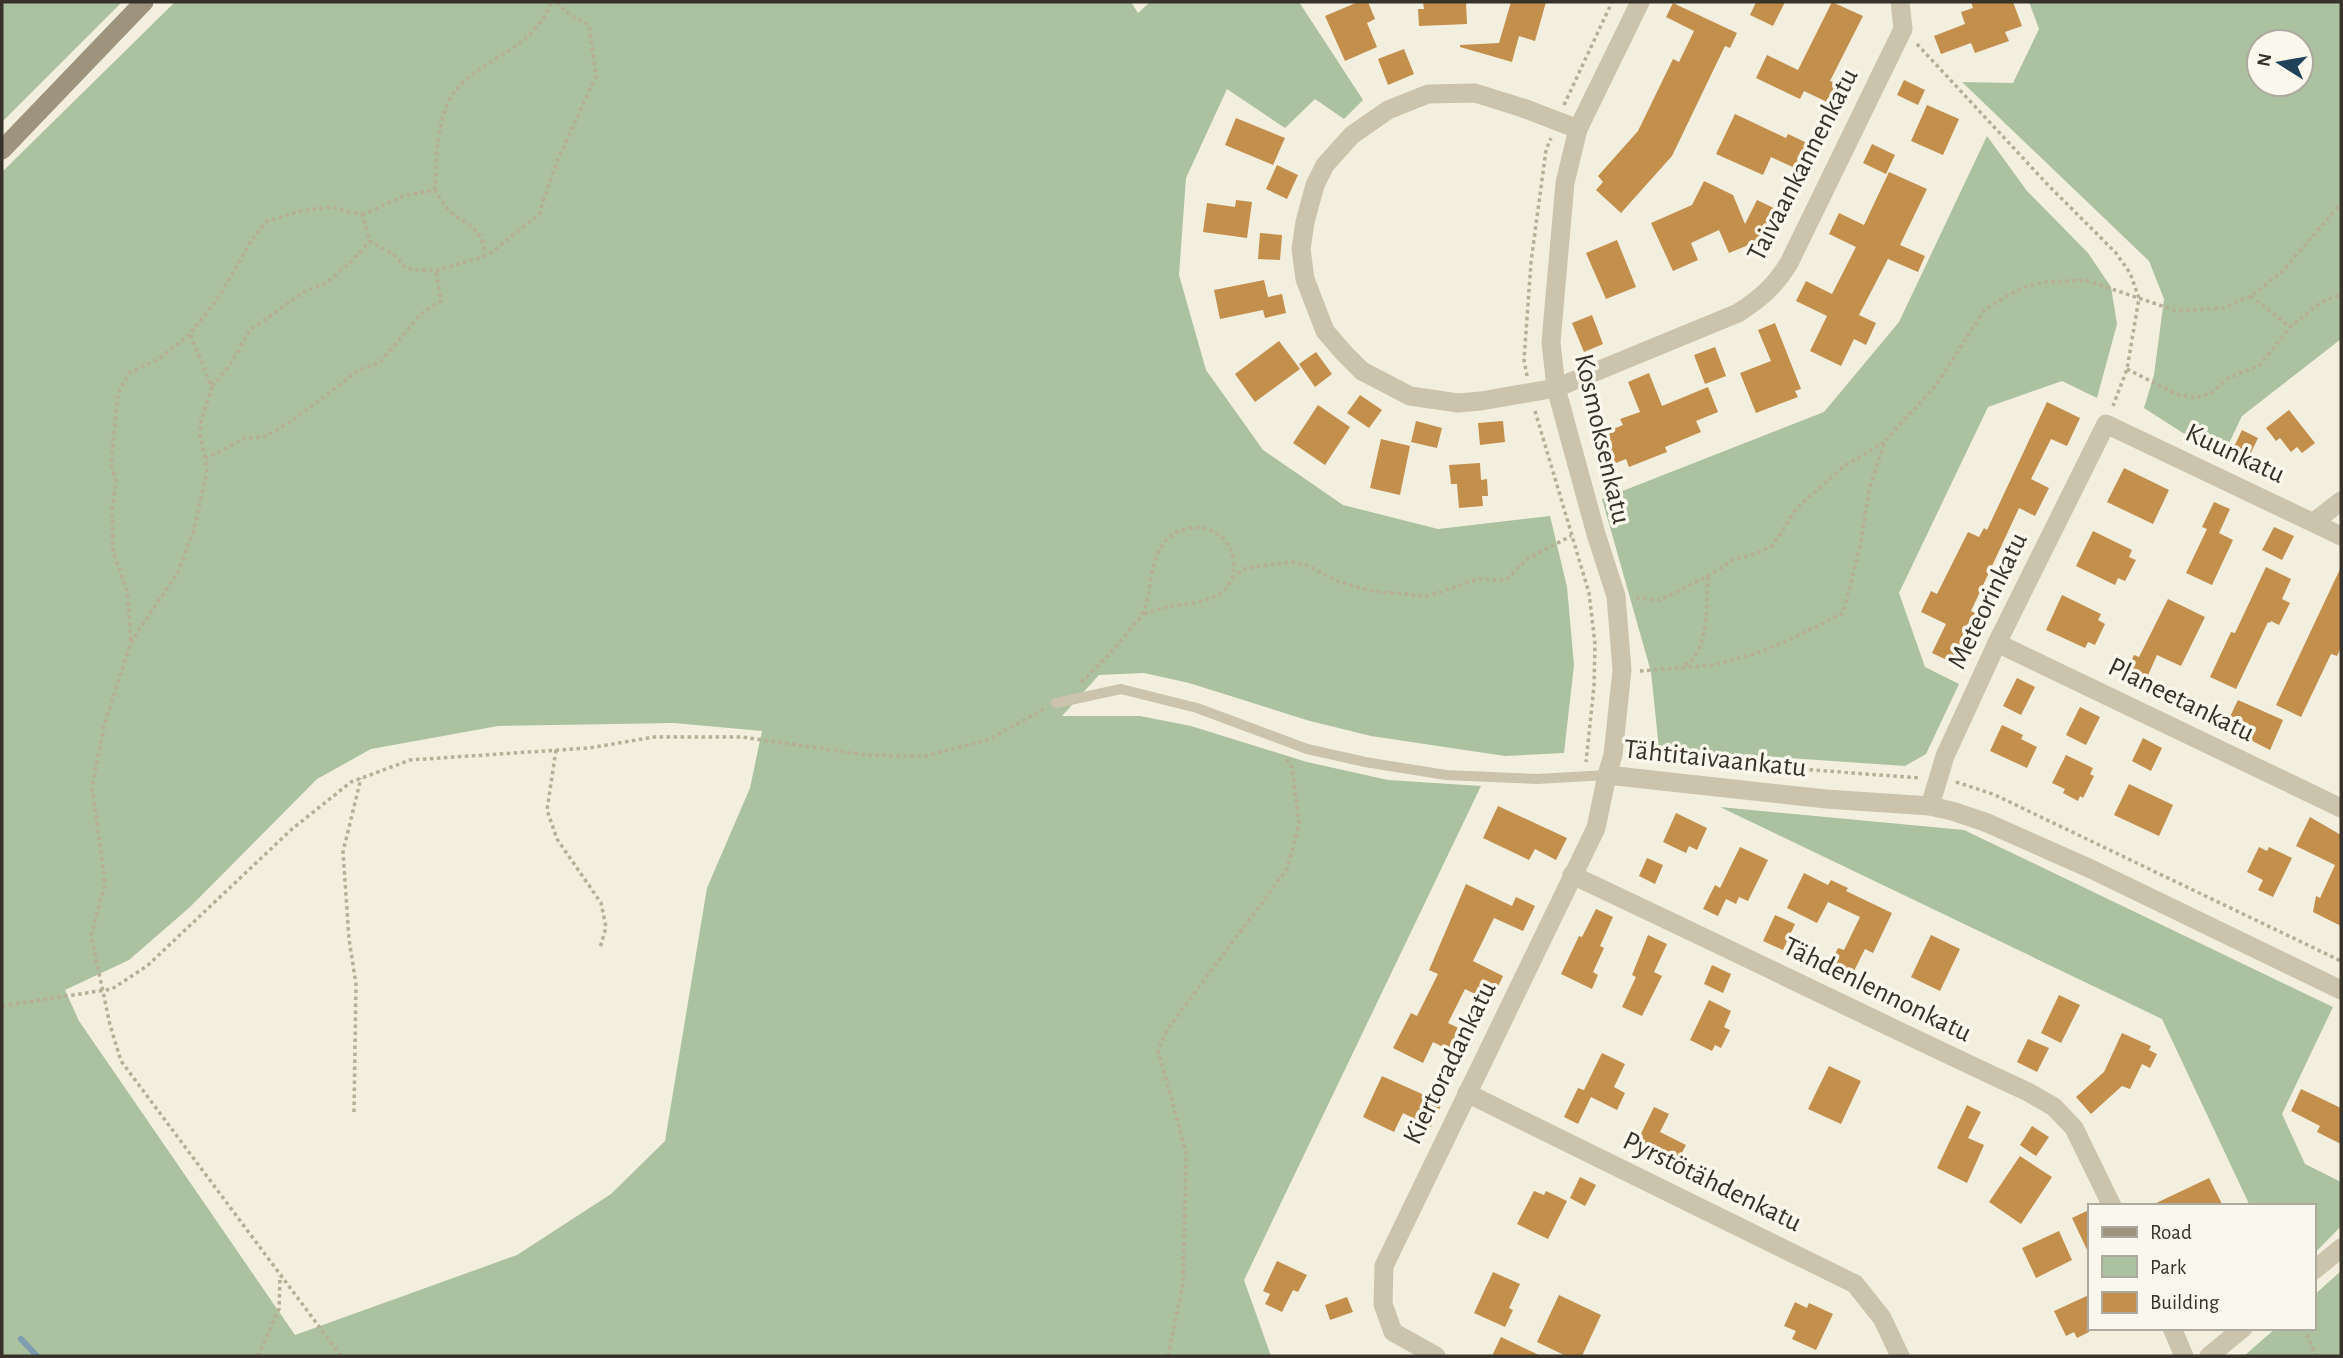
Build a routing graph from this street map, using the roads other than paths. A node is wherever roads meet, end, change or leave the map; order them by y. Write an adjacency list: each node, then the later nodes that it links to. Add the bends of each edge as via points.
1 (145, 2): 5 (main road)
2 (1640, 2): 4 (street, Kosmoksenkatu)
3 (1900, 2): 6 (street, Taivaankannenkatu, via 1903,29 1778,281 1738,313)
4 (1578, 129): 6 (street, Kosmoksenkatu, via 1565,183 1557,254 1551,342); 6 (street, Taivaankannenkatu, via 1475,93 1428,94 1388,110 1352,135 1325,165 1315,185 1301,249 1305,279 1325,331 1362,371 1410,396 1458,403)
5 (2, 150)
6 (1556, 388): 13 (street, Kosmoksenkatu, via 1616,596 1622,670)
7 (2106, 424): 9 (street, Kuunkatu); 11 (street, Meteorinkatu)
8 (2341, 500): 9 (street)
9 (2314, 522): 10 (street, Kuunkatu)
10 (2341, 536)
11 (1997, 643): 14 (street, Meteorinkatu, via 1945,756); 15 (street, Planeetankatu)
12 (1056, 703): 13 (lane, Tähtitaivaankatu, via 1121,689 1197,708 1307,749 1365,762 1446,775 1537,779)
13 (1607, 775): 14 (street, Tähtitaivaankatu); 16 (street, Kiertoradankatu, via 1596,828)
14 (1930, 806): 17 (street, Tähtitaivaankatu, via 1984,822 2091,869)
15 (2341, 808)
16 (1572, 875): 18 (street, Kiertoradankatu); 19 (street, Tähdenlennonkatu, via 2054,1107 2074,1128)
17 (2341, 990)
18 (1467, 1093): 24 (street, Kiertoradankatu, via 1384,1266 1383,1304 1394,1332); 25 (street, Pyrstötähdenkatu, via 1855,1284 1882,1318)
19 (2111, 1204)
20 (2341, 1248): 21 (street)
21 (2315, 1269)
22 (2173, 1330): 26 (street)
23 (2241, 1330): 27 (street)
24 (1436, 1356)
25 (1900, 1356)
26 (2184, 1356)
27 (2209, 1356)

